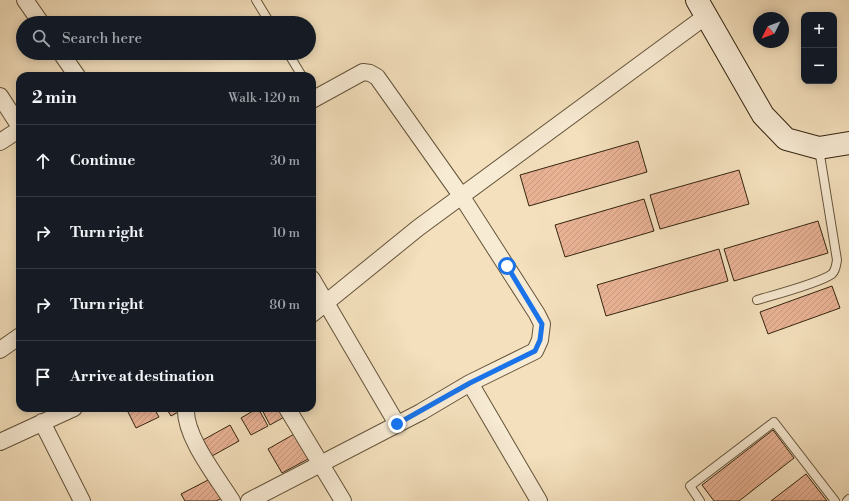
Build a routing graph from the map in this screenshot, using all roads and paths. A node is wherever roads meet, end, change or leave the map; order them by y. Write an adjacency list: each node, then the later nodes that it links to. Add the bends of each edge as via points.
1 (25, 0): 4 (street)
2 (256, 0): 5 (lane)
3 (702, 8): 16 (main road, via 763,115 786,139); 17 (street)
4 (36, 16)
5 (266, 16)
6 (66, 60): 8 (street)
7 (292, 60): 9 (lane)
8 (73, 72)
9 (300, 72)
10 (0, 96): 12 (street)
11 (316, 96): 17 (street, via 363,72 373,75)
12 (16, 122)
13 (16, 131): 14 (street)
14 (0, 142)
15 (849, 143): 16 (main road)
16 (819, 148): 19 (lane, via 837,260 836,270 831,275)
17 (462, 196): 20 (street, via 418,228); 24 (street, via 542,324 540,340 535,351)
18 (316, 285): 20 (street)
19 (758, 300)
20 (326, 303): 21 (street); 29 (street)
21 (316, 311)
22 (16, 339): 23 (street)
23 (0, 350)
24 (470, 383): 29 (street); 37 (street)
25 (65, 412): 28 (street)
26 (186, 412): 34 (street, via 189,430)
27 (290, 412): 31 (street)
28 (42, 422): 30 (street); 33 (street)
29 (397, 424): 31 (street)
30 (0, 442)
31 (321, 463): 32 (street); 36 (street)
32 (269, 496): 35 (street)
33 (82, 501)
34 (232, 501)
35 (249, 501)
36 (343, 501)
37 (539, 501)
38 (700, 501): 39 (lane, via 690,486 774,422)
39 (835, 501)

